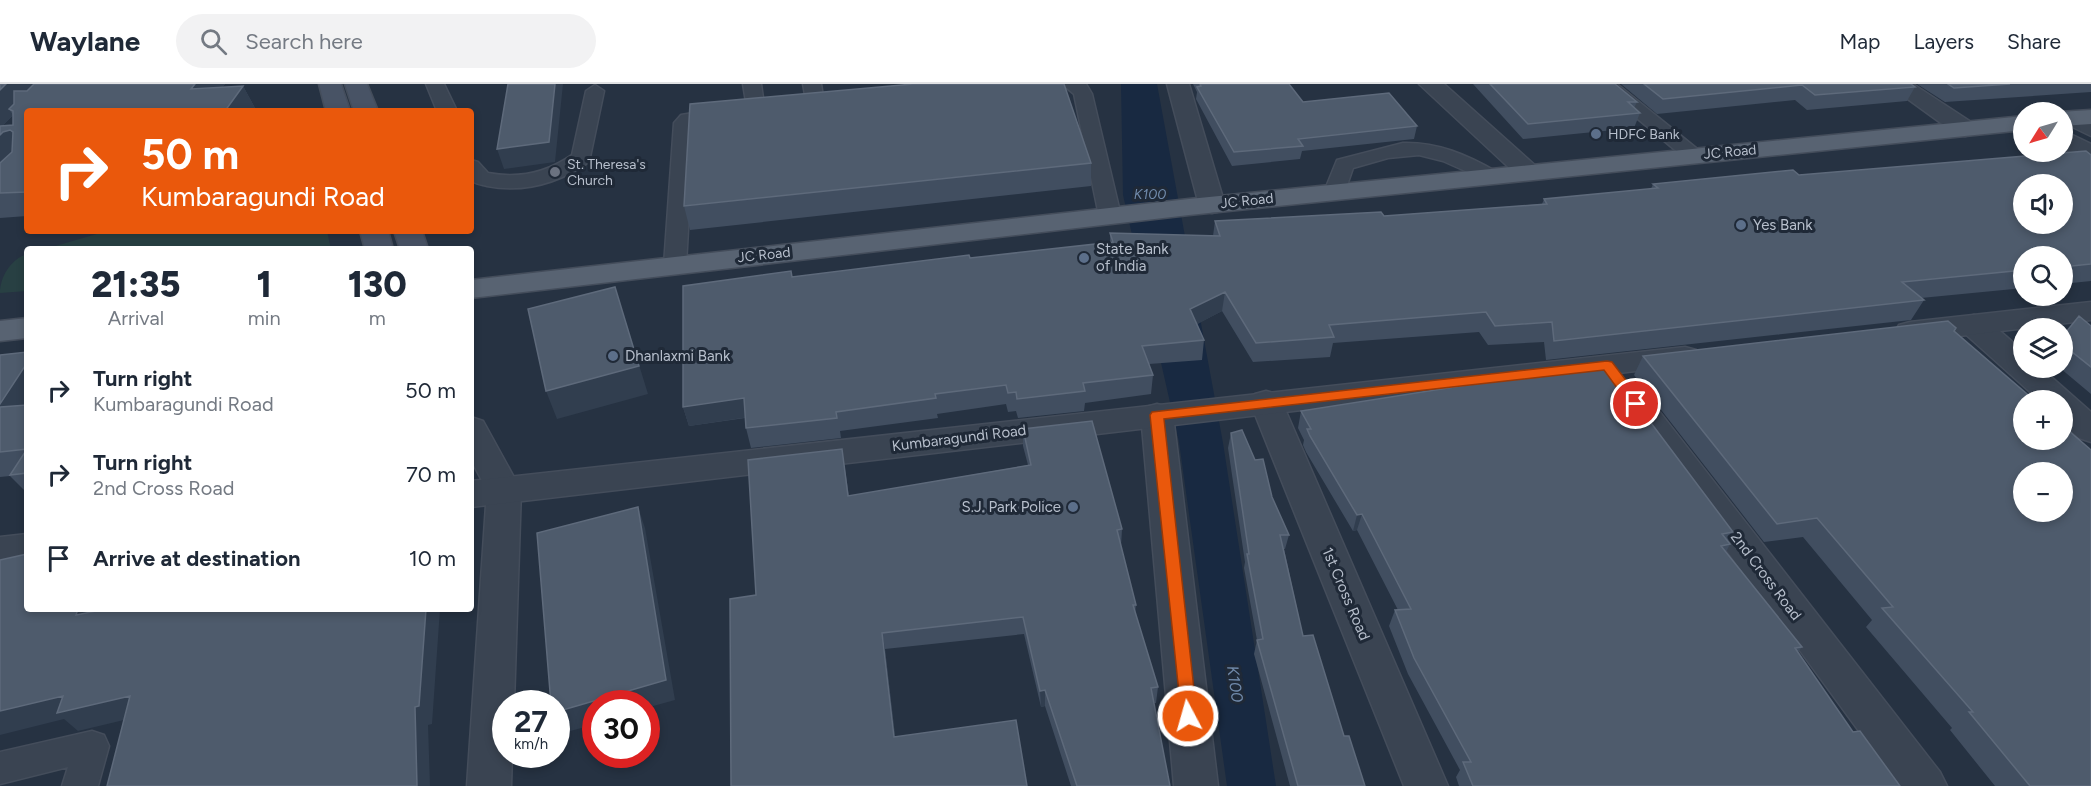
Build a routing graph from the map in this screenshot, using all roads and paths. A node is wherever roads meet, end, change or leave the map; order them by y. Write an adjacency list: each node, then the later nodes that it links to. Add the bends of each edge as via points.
1 (330, 84): 14 (main road)
2 (356, 84): 15 (main road)
3 (435, 84): 16 (lane)
4 (1071, 84): 29 (lane, via 1083,94)
5 (1179, 84): 28 (street)
6 (1430, 84): 25 (street)
7 (1605, 84): 23 (lane)
8 (1898, 84): 20 (street)
9 (595, 91): 24 (lane, via 582,158 566,171 514,183 481,178)
10 (753, 91): 13 (lane); 30 (lane, via 774,103 701,116 684,123)
11 (804, 96): 12 (lane)
12 (835, 98)
13 (711, 104)
14 (337, 108)
15 (365, 108)
16 (446, 108)
17 (2013, 124): 20 (main road, JC Road)
18 (2073, 124): 21 (lane)
19 (2073, 126): 22 (street)
20 (1965, 129): 23 (main road, JC Road)
21 (2091, 130)
22 (2091, 155)
23 (1694, 156): 25 (main road, JC Road)
24 (474, 170)
25 (1528, 172): 26 (main road, JC Road)
26 (1490, 176): 27 (main road, JC Road); 27 (lane, via 1429,148 1390,149 1344,164)
27 (1335, 192): 28 (main road, JC Road)
28 (1200, 206): 29 (main road, JC Road)
29 (1115, 215): 30 (main road, JC Road)
30 (675, 266): 31 (main road, JC Road)
31 (474, 289)
32 (2091, 311): 33 (street)
33 (1974, 326): 36 (street); 39 (street)
34 (24, 328): 35 (main road)
35 (0, 331)
36 (1880, 336)
37 (1714, 354): 38 (street, Kumbaragundi Road)
38 (1607, 365): 40 (street, Kumbaragundi Road); 53 (street, 2nd Cross Road)
39 (2047, 390)
40 (1266, 402): 41 (street, Kumbaragundi Road); 52 (street, 1st Cross Road)
41 (1163, 414): 45 (street, Kumbaragundi Road); 51 (street)
42 (2073, 414): 43 (street)
43 (2091, 430)
44 (474, 441): 45 (street)
45 (487, 492): 50 (street)
46 (24, 548): 47 (street)
47 (0, 551)
48 (0, 768): 49 (lane, via 92,746)
49 (80, 786)
50 (489, 786)
51 (1196, 786)
52 (1426, 786)
53 (1925, 786)

